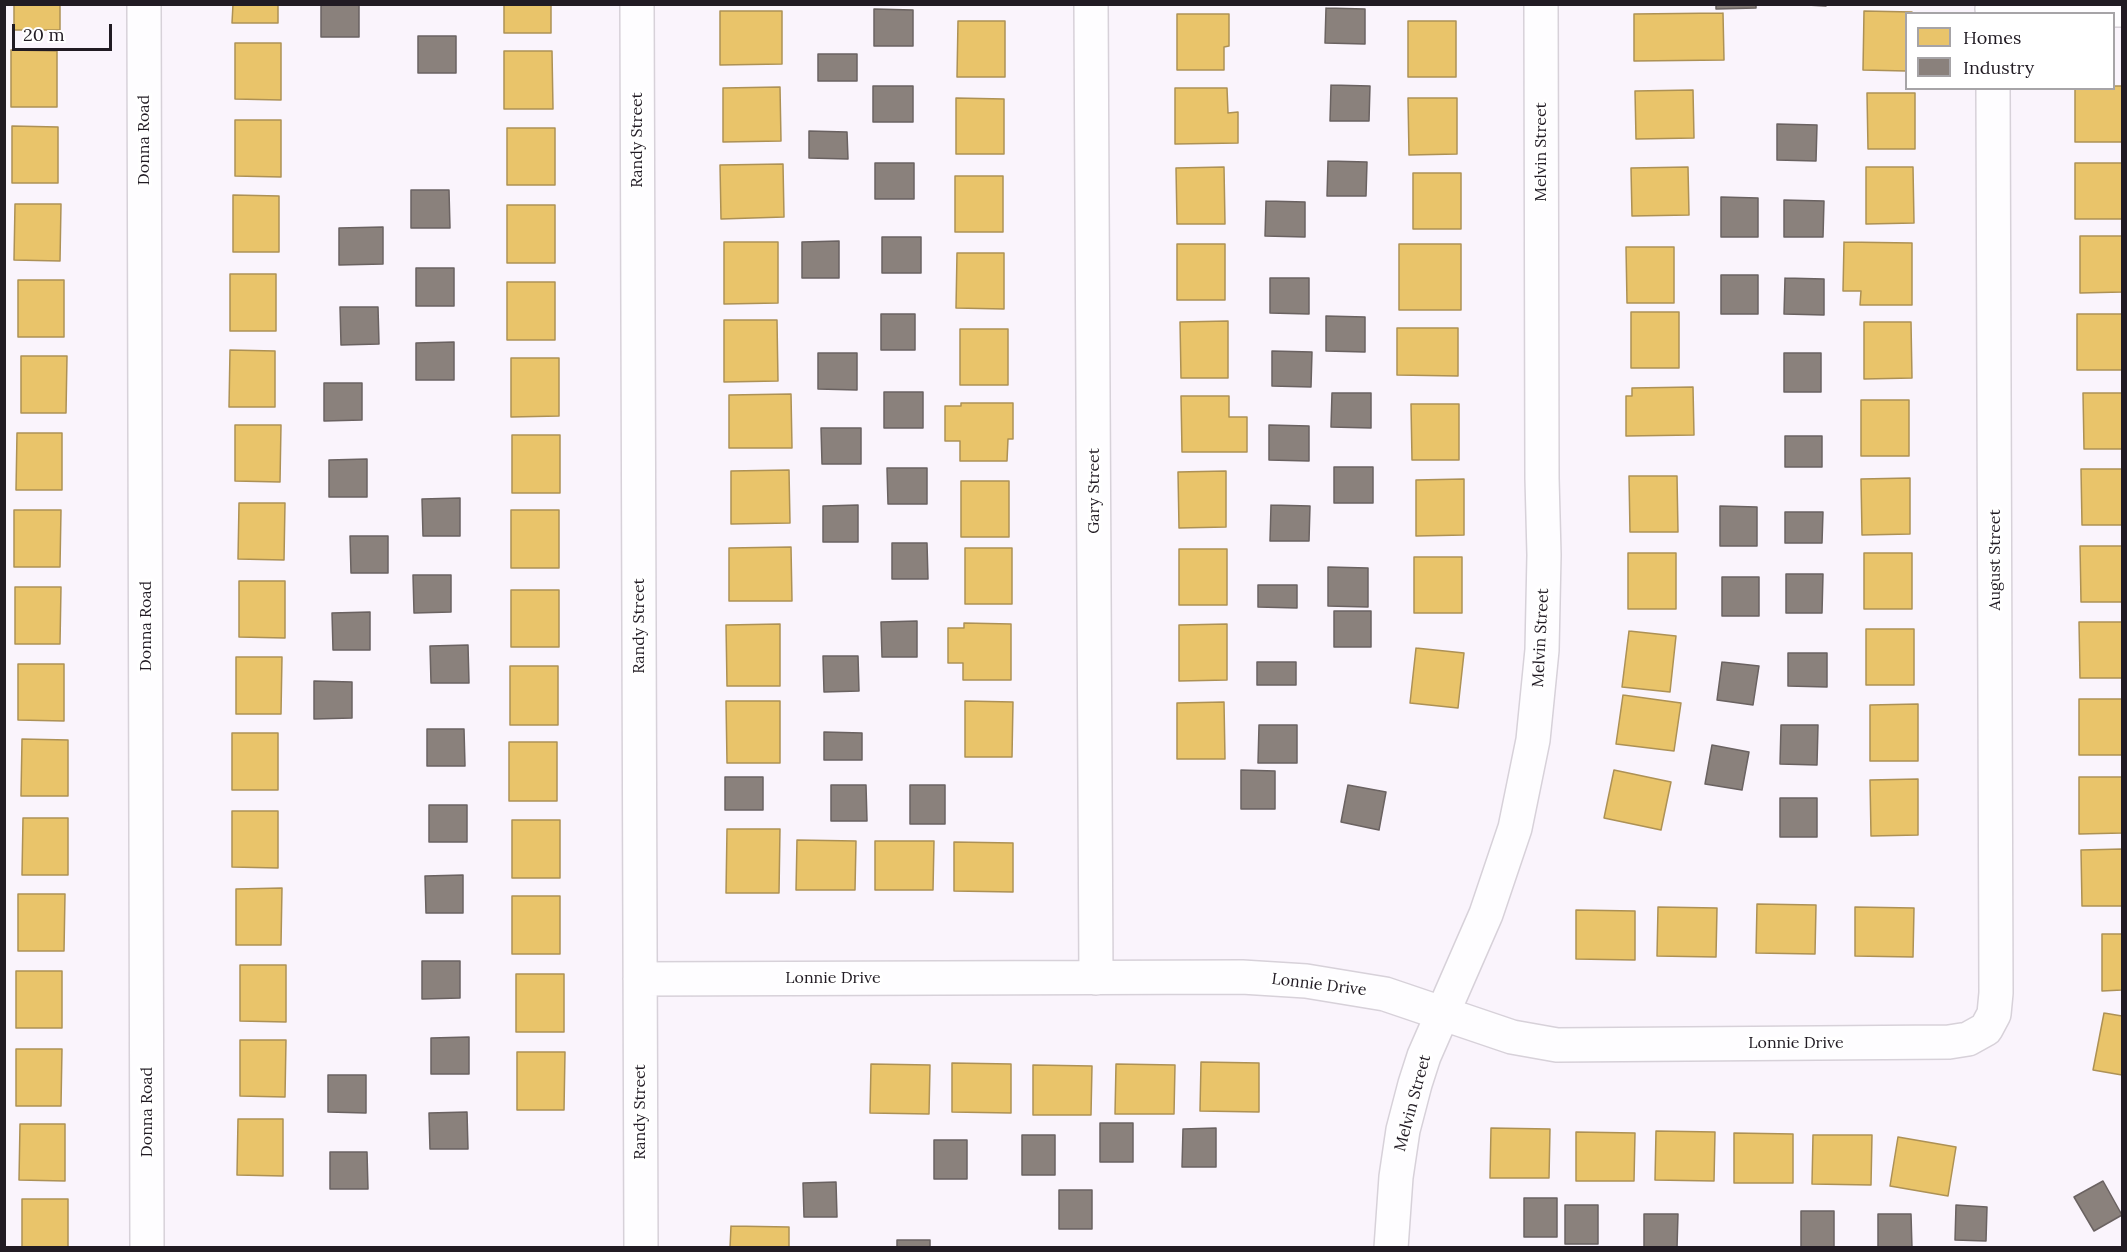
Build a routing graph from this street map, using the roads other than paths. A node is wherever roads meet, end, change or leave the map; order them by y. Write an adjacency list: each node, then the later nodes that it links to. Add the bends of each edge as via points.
1 (144, 4): 12 (street, Donna Road)
2 (637, 4): 9 (street, Randy Street)
3 (1091, 4): 8 (street, Gary Street)
4 (1541, 4): 10 (street, Melvin Street, via 1541,661 1533,740 1515,828 1486,914)
5 (1992, 9): 6 (street)
6 (2122, 10)
7 (1993, 90): 11 (street, August Street, via 1996,993 1994,1014)
8 (1096, 978): 9 (street, Lonnie Drive); 10 (street, Lonnie Drive, via 1242,977 1306,981 1385,994)
9 (640, 979): 13 (street, Randy Street)
10 (1442, 1014): 11 (street, Lonnie Drive, via 1512,1037 1557,1045 1949,1042 1968,1039); 14 (street, Melvin Street, via 1424,1056 1404,1130)
11 (1986, 1029)
12 (147, 1248)
13 (641, 1248)
14 (1391, 1248)

